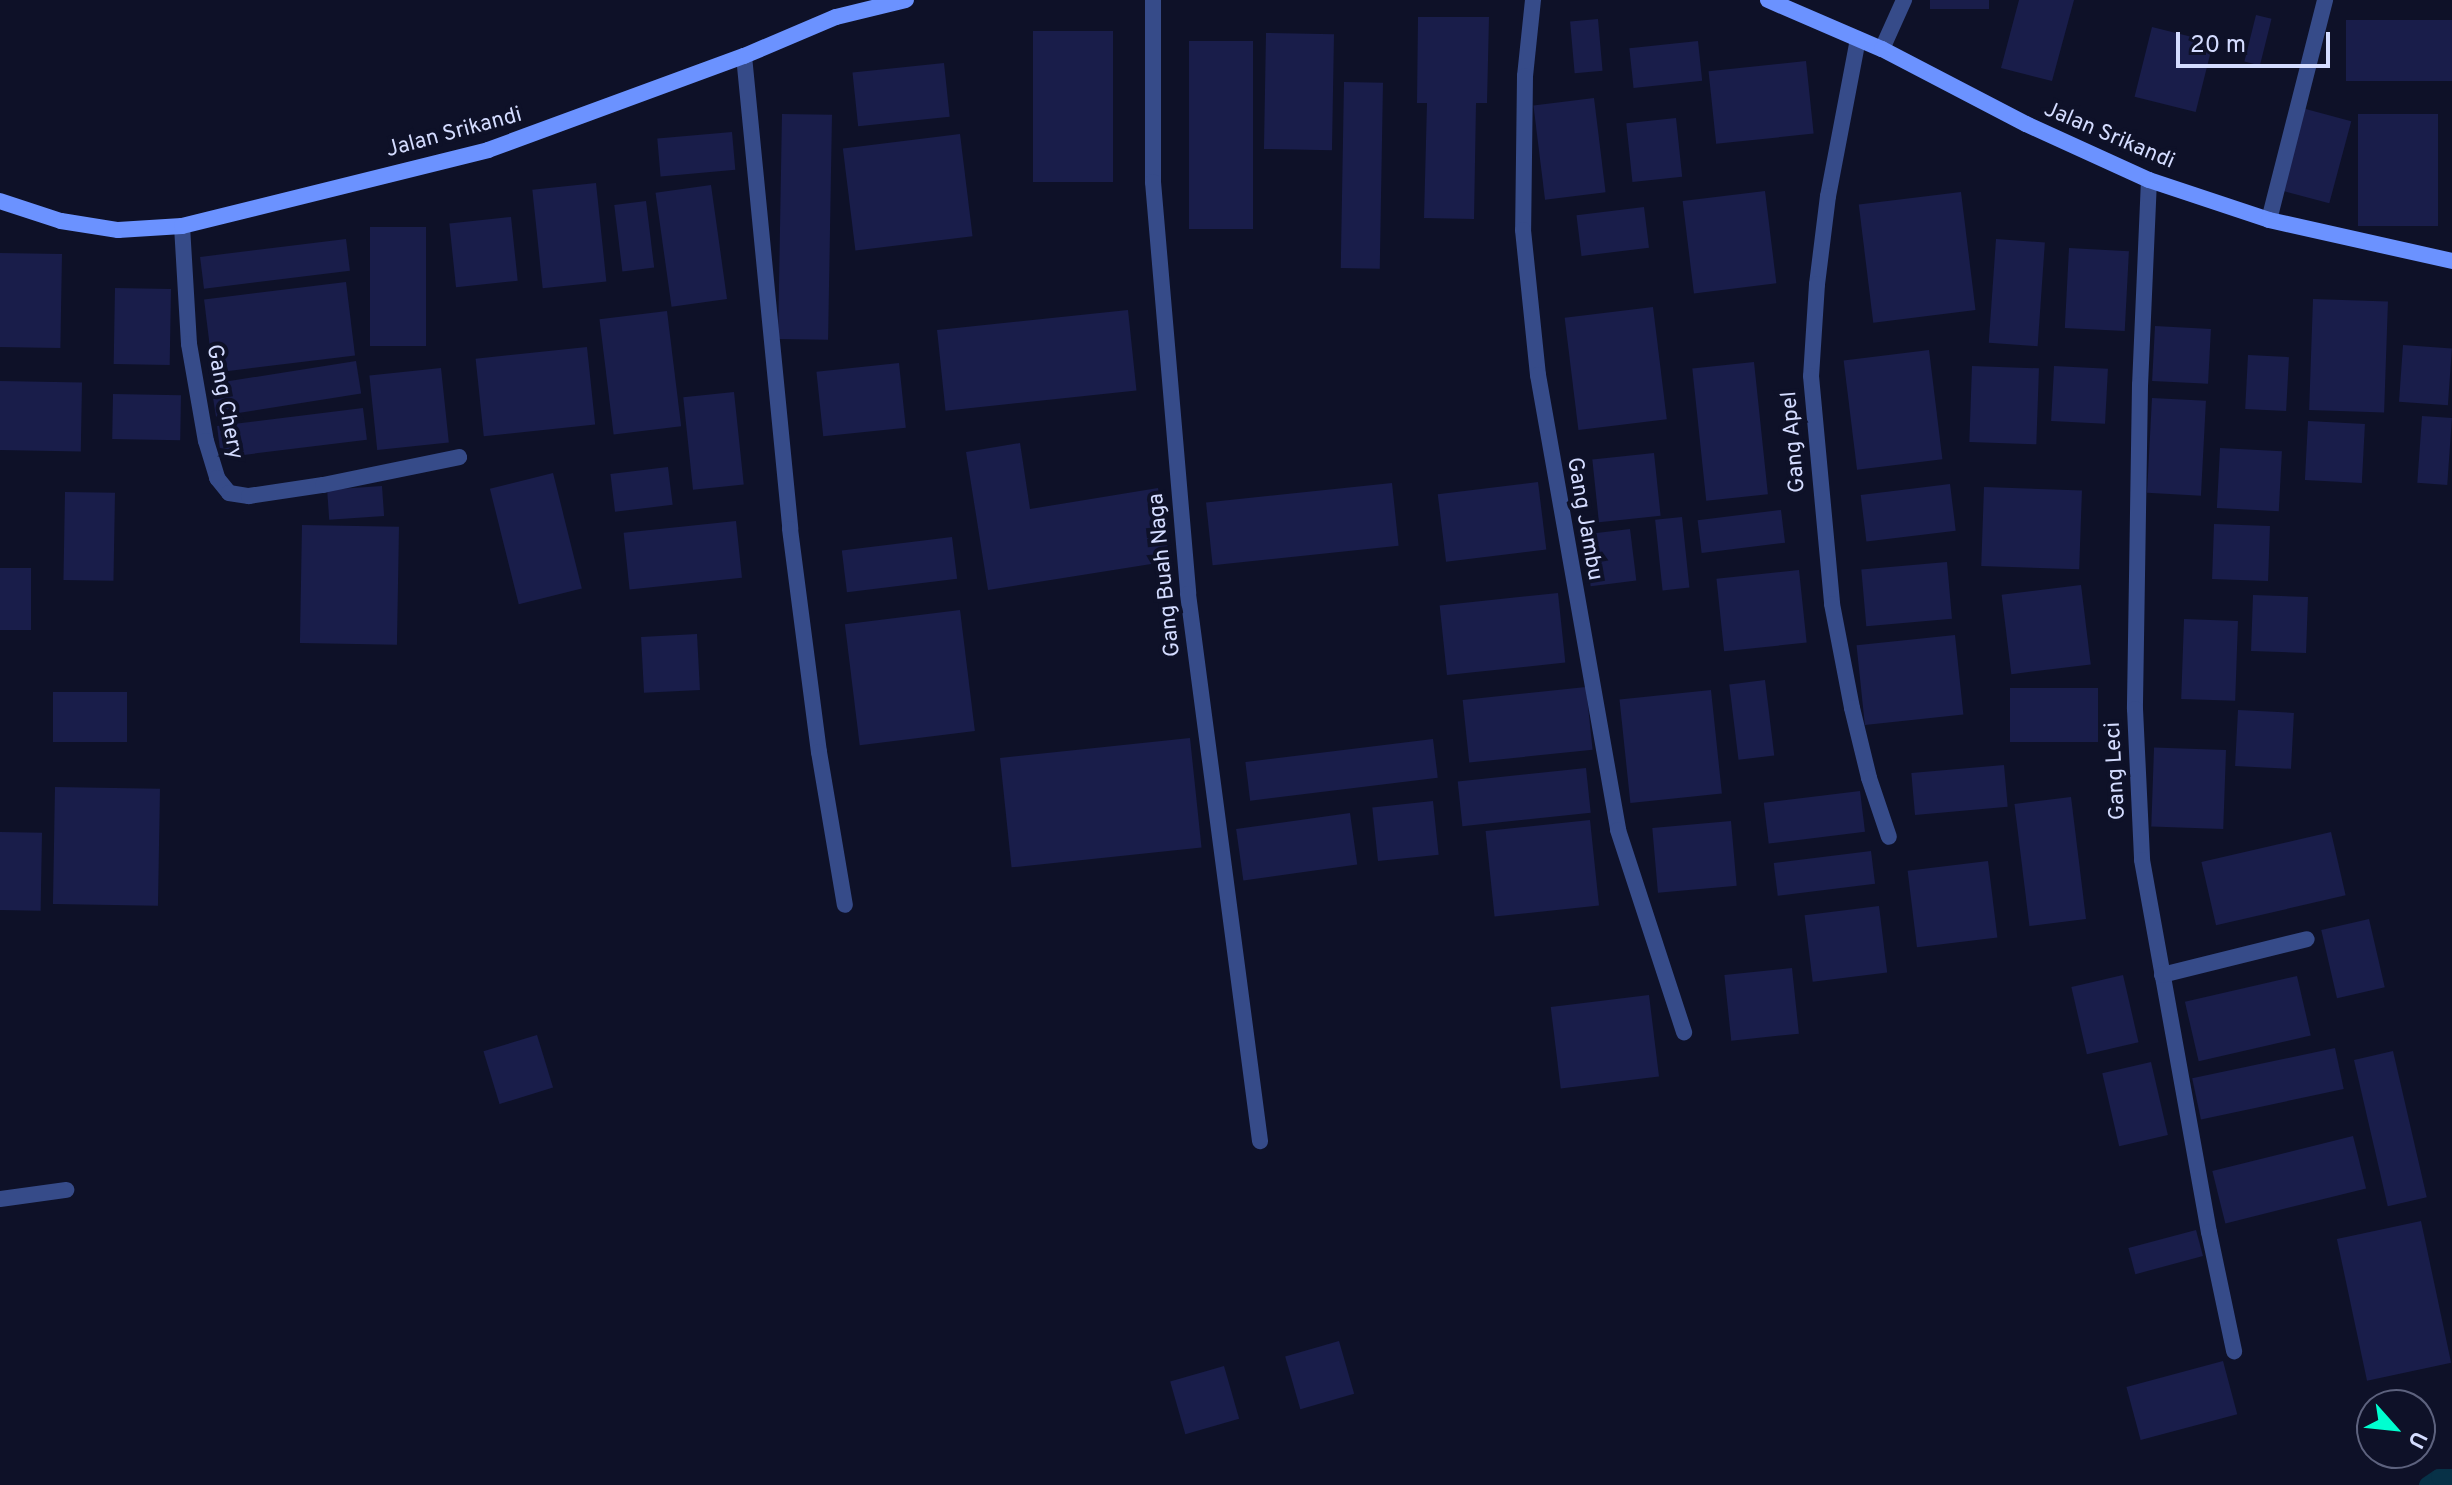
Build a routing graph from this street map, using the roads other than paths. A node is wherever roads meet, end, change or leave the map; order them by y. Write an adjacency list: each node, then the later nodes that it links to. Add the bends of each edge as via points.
1 (906, 0): 9 (street, Jalan Srikandi, via 836,17)
2 (1153, 0): 21 (street, Gang Buah Naga, via 1153,182 1186,579)
3 (1533, 0): 20 (street, Gang Jambu, via 1525,76 1523,230 1538,375 1618,830)
4 (1768, 0): 7 (street, Jalan Srikandi)
5 (1904, 0): 8 (street)
6 (2325, 0): 12 (street)
7 (1858, 39): 8 (street, Jalan Srikandi); 16 (street, Gang Apel, via 1828,196 1811,376 1832,604 1869,778)
8 (1882, 49): 10 (street, Jalan Srikandi)
9 (744, 56): 13 (street, Jalan Srikandi, via 488,150); 17 (street, via 794,558)
10 (2149, 180): 12 (street, Jalan Srikandi); 19 (street, Gang Leci, via 2135,709 2142,860)
11 (0, 201): 13 (street, Jalan Srikandi, via 61,221 118,230)
12 (2269, 220): 14 (street, Jalan Srikandi)
13 (182, 226): 15 (street, Gang Chery, via 189,344 203,427 217,478 229,493 295,490)
14 (2452, 261)
15 (459, 457)
16 (1889, 837)
17 (845, 905)
18 (2307, 939): 19 (street)
19 (2162, 975): 24 (street, Gang Leci)
20 (1684, 1032)
21 (1260, 1141)
22 (66, 1190): 23 (street)
23 (0, 1199)
24 (2234, 1351)

